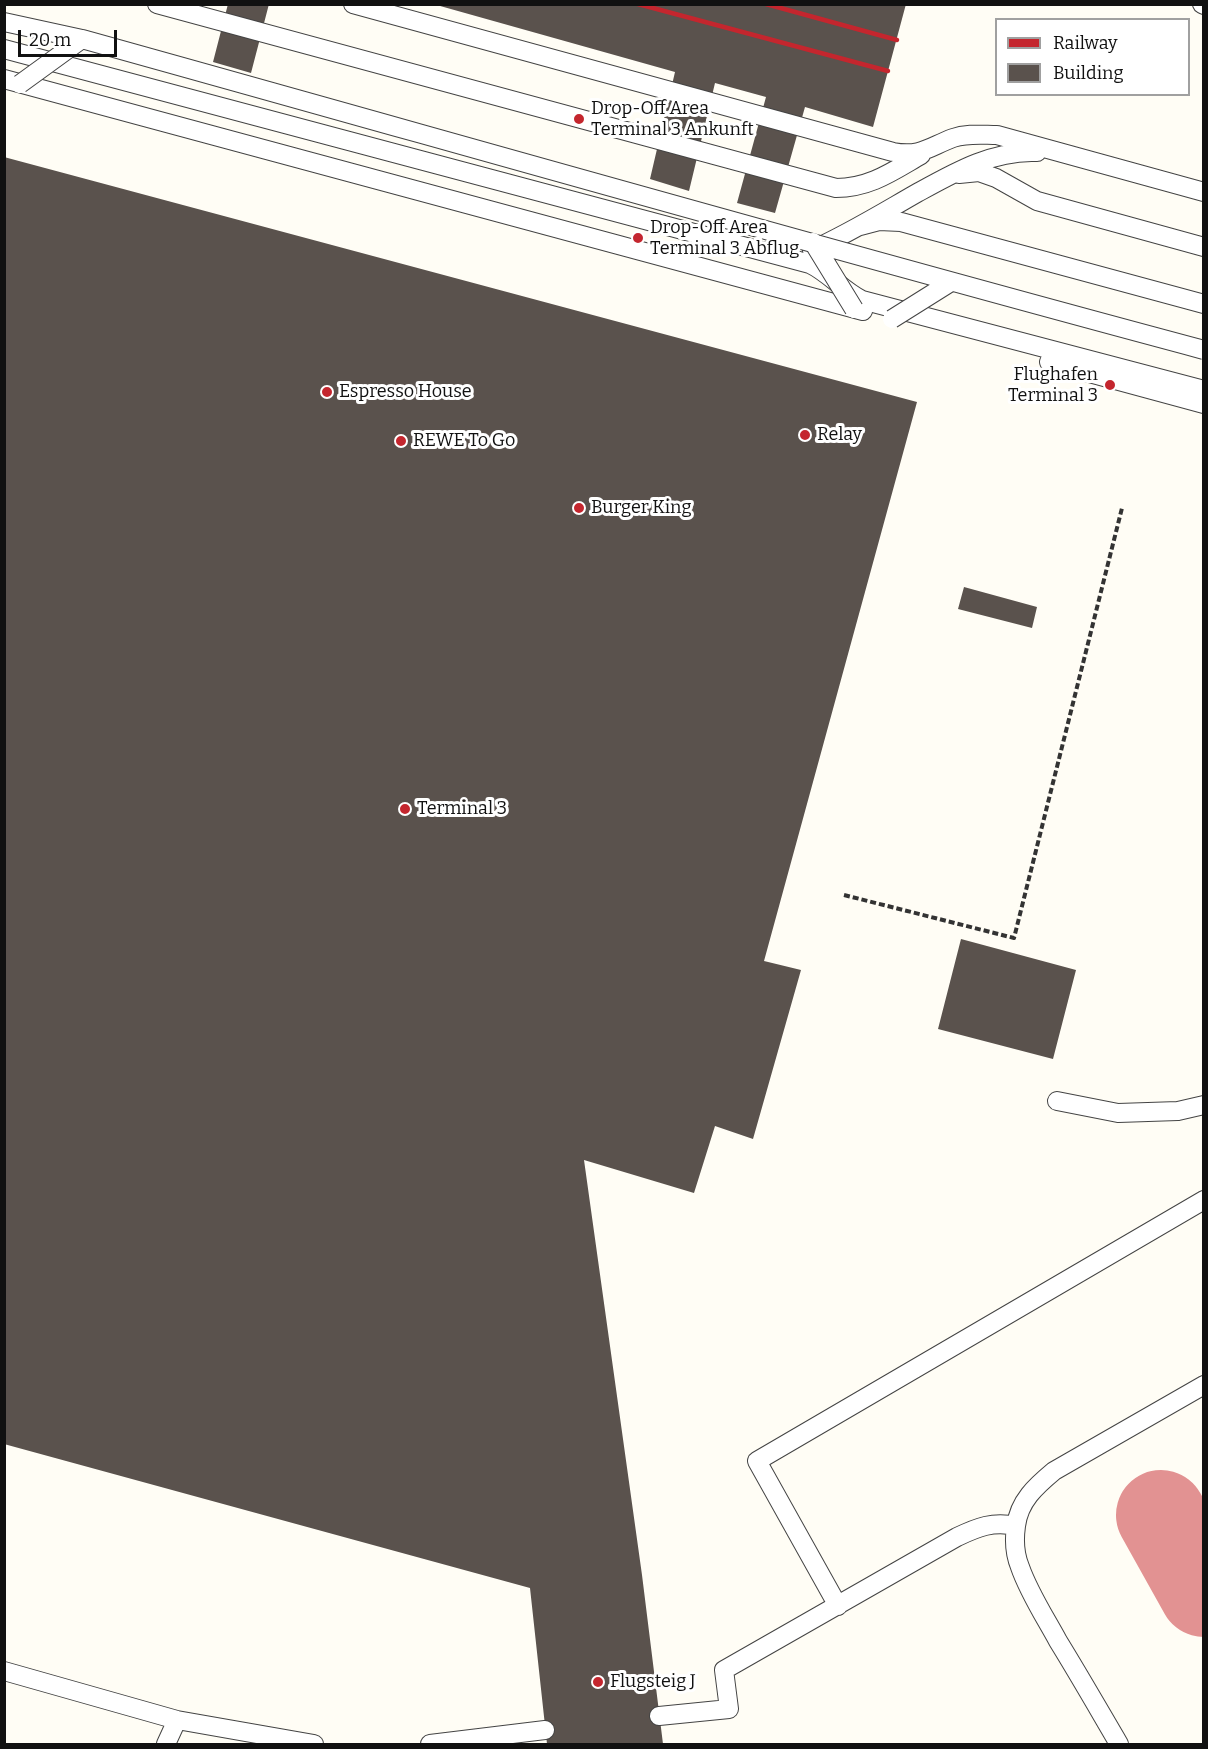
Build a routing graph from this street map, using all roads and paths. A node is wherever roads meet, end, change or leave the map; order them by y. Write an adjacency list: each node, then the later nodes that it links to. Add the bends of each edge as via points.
1 (157, 4): 7 (lane, via 836,188 871,183)
2 (353, 4): 7 (lane, via 893,152 921,153)
3 (4, 22): 4 (lane, bridge)
4 (82, 39): 6 (lane, bridge); 12 (lane, bridge)
5 (4, 49): 14 (lane)
6 (12, 82): 17 (lane)
7 (934, 148): 8 (lane, via 955,137 997,135)
8 (1059, 153): 9 (lane, via 1004,154); 10 (lane)
9 (951, 174): 11 (lane); 13 (lane, via 979,172 1037,201)
10 (1203, 192)
11 (860, 226): 14 (lane, via 808,251); 16 (lane, via 879,221 901,222)
12 (813, 242): 15 (lane, bridge); 17 (lane, bridge)
13 (1203, 247)
14 (769, 254): 20 (lane, via 810,264 862,300)
15 (951, 282): 18 (lane, bridge); 19 (lane, bridge)
16 (1203, 304)
17 (854, 309): 18 (lane)
18 (892, 319): 21 (lane)
19 (1203, 350)
20 (1203, 390)
21 (1203, 404)
22 (1122, 508): 23 (path, via 1014,938)
23 (844, 895)
24 (1057, 1101): 25 (lane, via 1118,1113 1178,1111)
25 (1203, 1105)
26 (1203, 1200): 29 (lane, via 757,1461)
27 (1203, 1385): 28 (lane, via 1054,1471 1034,1488 1021,1508)
28 (1016, 1526): 29 (lane, via 977,1527); 38 (lane, via 1016,1551 1028,1586)
29 (838, 1606): 31 (lane, via 724,1670 729,1709)
30 (4, 1671): 32 (lane)
31 (659, 1716)
32 (177, 1719): 35 (lane); 36 (lane)
33 (545, 1730): 34 (lane)
34 (472, 1742): 37 (lane)
35 (166, 1744)
36 (314, 1744)
37 (430, 1744)
38 (1119, 1744)

